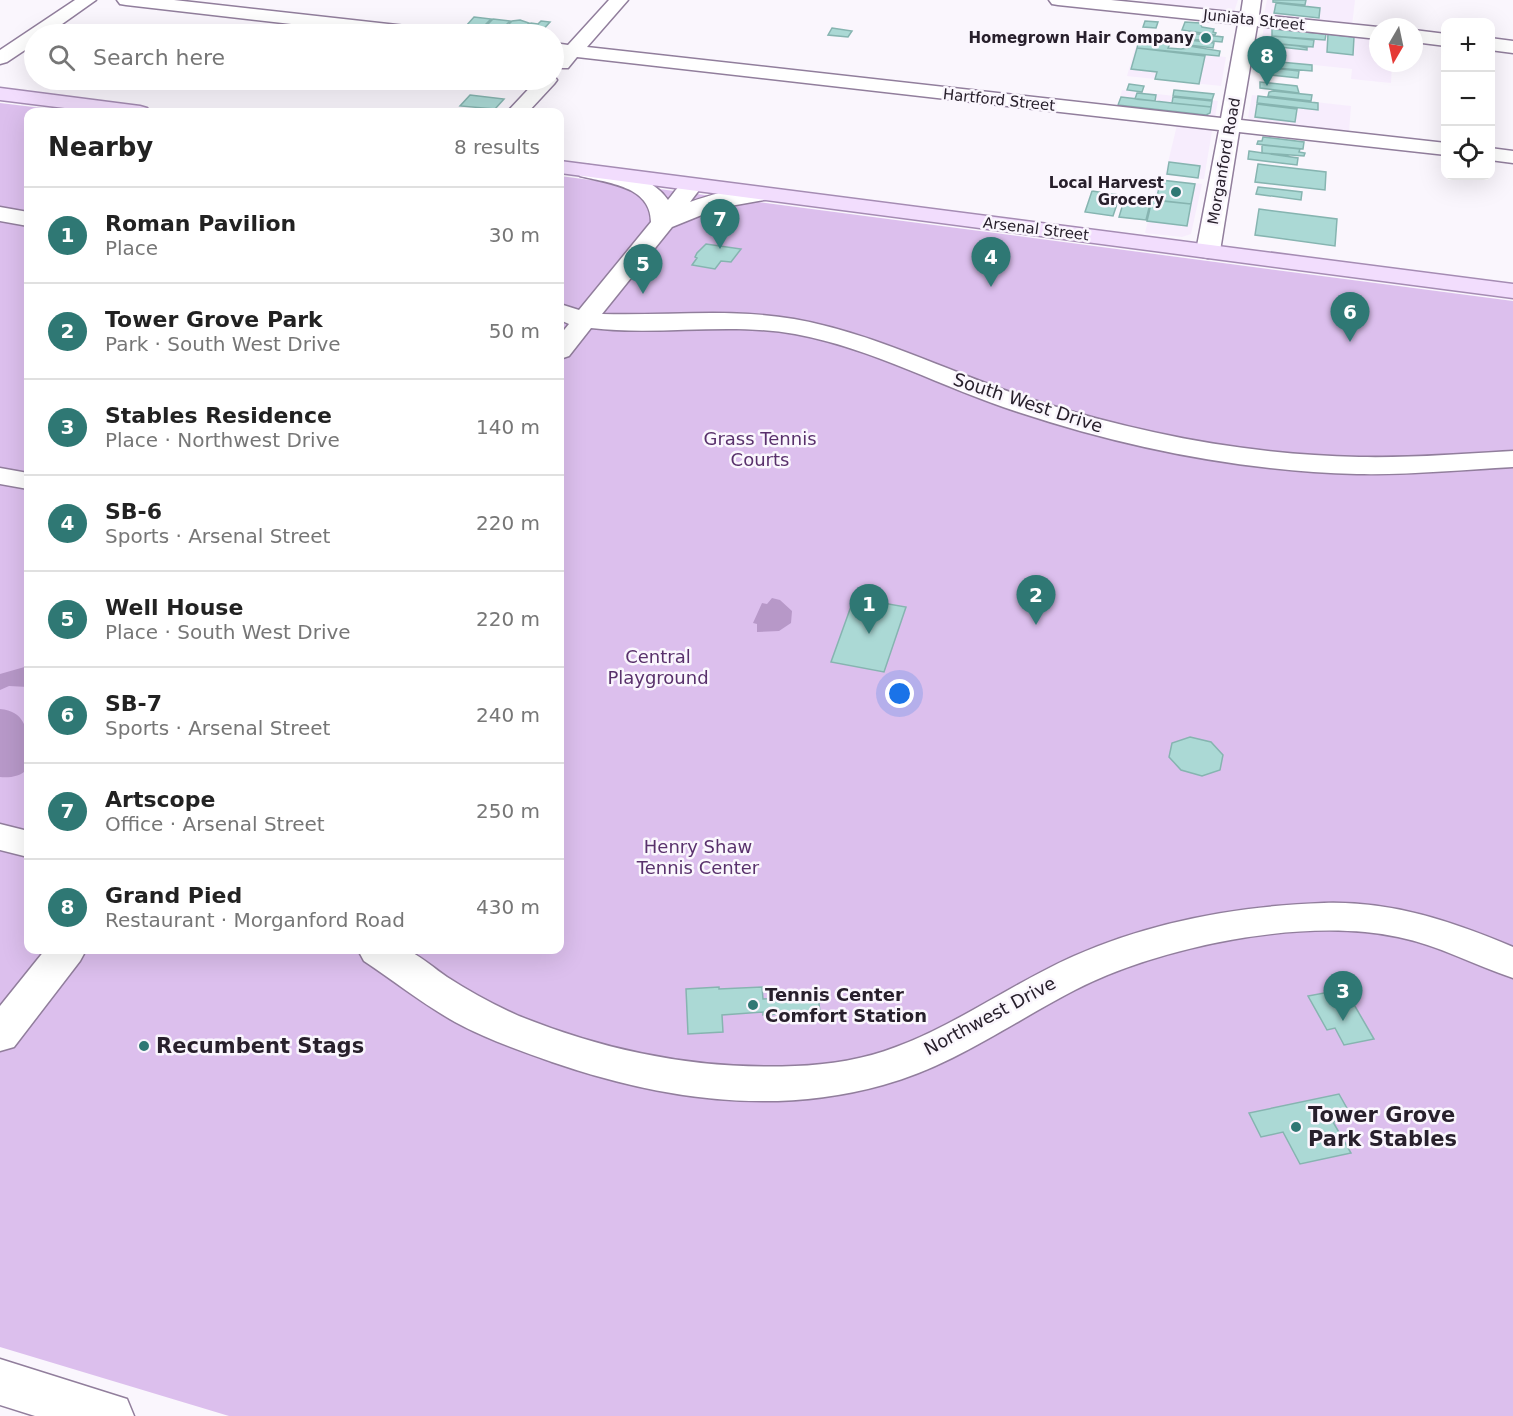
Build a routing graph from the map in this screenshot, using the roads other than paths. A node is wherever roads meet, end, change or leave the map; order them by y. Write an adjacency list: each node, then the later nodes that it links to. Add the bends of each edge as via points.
1 (87, 0): 6 (street)
2 (126, 0): 7 (street)
3 (620, 0): 14 (street)
4 (1058, 0): 5 (street, Juniata Street)
5 (1250, 10): 8 (street, Juniata Street); 21 (street, Morganford Road)
6 (51, 24)
7 (336, 24)
8 (1369, 31)
9 (1423, 37): 10 (street)
10 (1441, 39)
11 (24, 42): 16 (street)
12 (1495, 45): 13 (street)
13 (1513, 47)
14 (564, 48)
15 (564, 50): 21 (street, Hartford Street)
16 (0, 58)
17 (538, 90): 20 (street)
18 (0, 94): 19 (main road)
19 (109, 108)
20 (521, 108)
21 (1230, 126): 22 (street, Hartford Street); 32 (street, Morganford Road)
22 (1441, 148)
23 (1495, 155): 24 (street)
24 (1513, 157)
25 (564, 168): 26 (main road, Arsenal Street)
26 (588, 171): 27 (main road, Arsenal Street); 31 (street, via 654,194 664,212)
27 (692, 184): 28 (main road, Arsenal Street); 31 (street)
28 (761, 194): 31 (street, via 706,204); 32 (main road, Arsenal Street)
29 (0, 214): 30 (street)
30 (24, 218)
31 (662, 225): 35 (street)
32 (1208, 251): 33 (main road, Arsenal Street)
33 (1513, 291)
34 (564, 312): 35 (street, South West Drive)
35 (584, 320): 36 (street); 37 (street, South West Drive, via 739,320 798,328 868,348 1071,420 1246,456 1341,465)
36 (564, 346)
37 (1513, 459)
38 (0, 476): 39 (street)
39 (24, 480)
40 (0, 837): 41 (street)
41 (24, 843)
42 (66, 954): 45 (street)
43 (383, 954): 44 (street, Northwest Drive, via 470,1011 569,1052 669,1078 762,1086 805,1084 887,1067 953,1039 1088,965 1137,946 1200,930 1353,916 1433,931)
44 (1513, 963)
45 (0, 1035)
46 (0, 1382): 47 (street)
47 (110, 1416)

